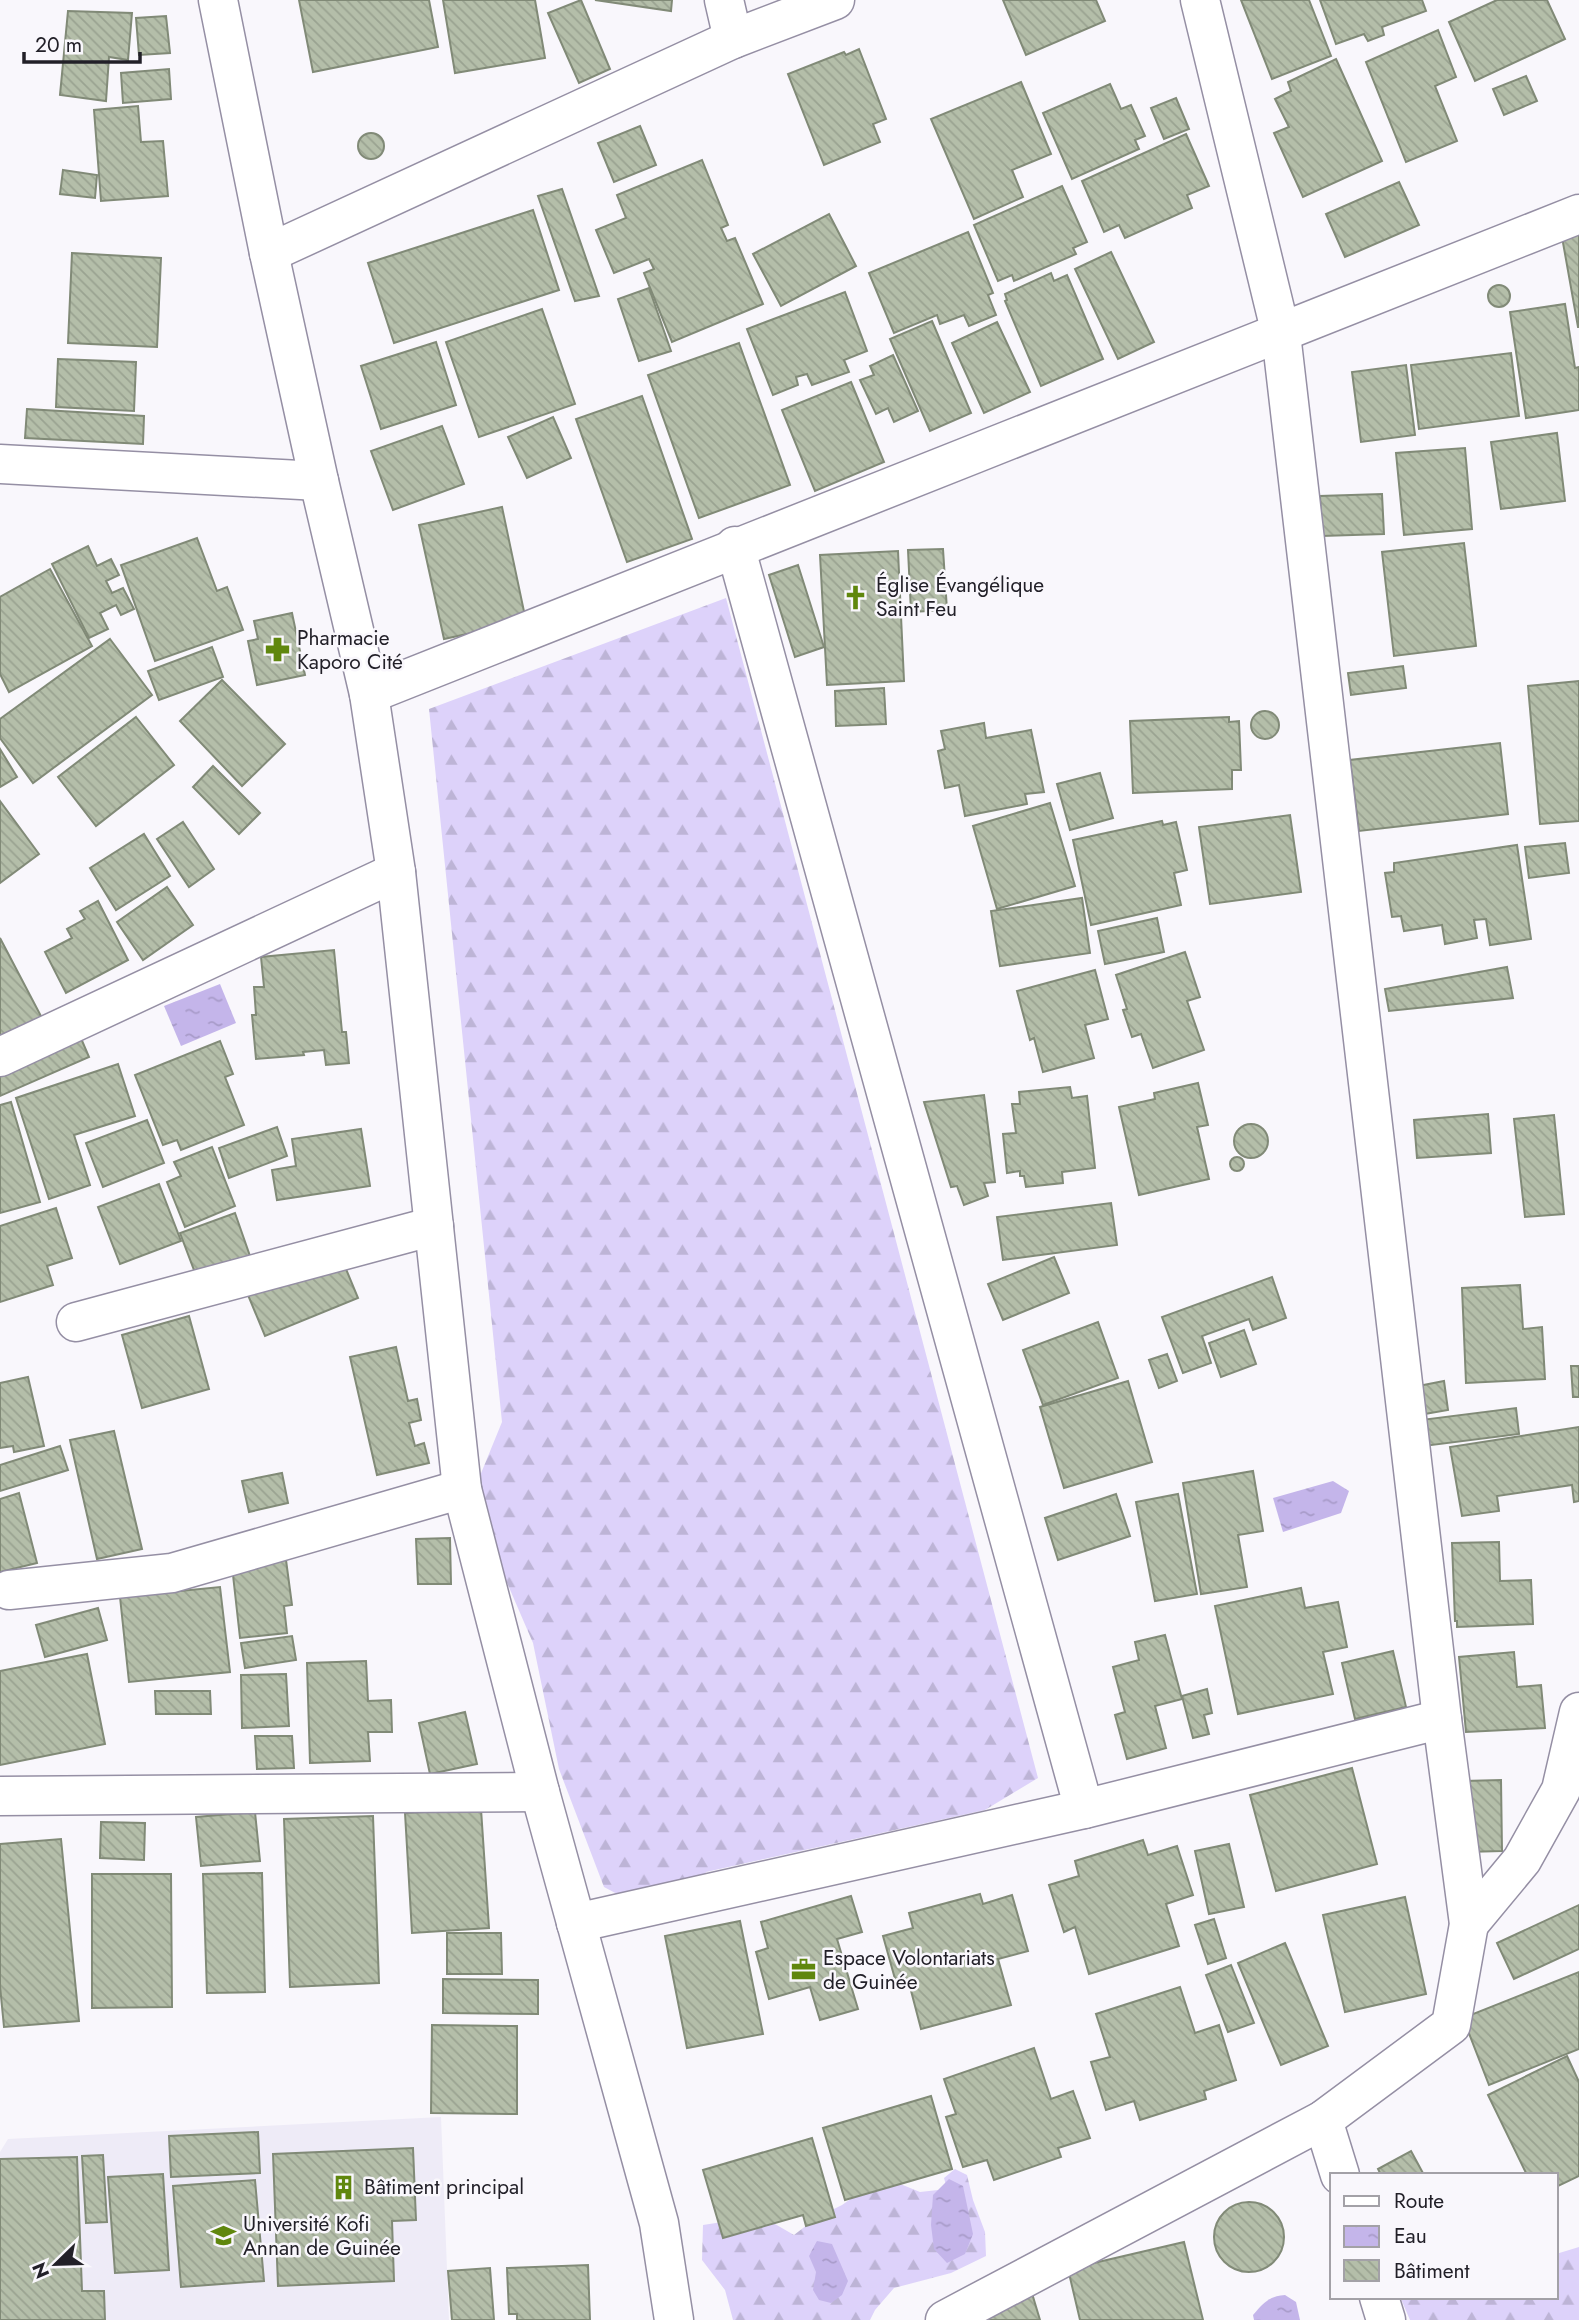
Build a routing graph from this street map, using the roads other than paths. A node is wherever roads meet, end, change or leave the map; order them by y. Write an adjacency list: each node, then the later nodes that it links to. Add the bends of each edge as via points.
1 (218, 0): 7 (street)
2 (724, 0): 5 (street)
3 (835, 0): 5 (street)
4 (1200, 0): 8 (street)
5 (733, 39): 7 (street)
6 (1579, 214): 8 (street)
7 (269, 253): 10 (street)
8 (1281, 334): 11 (street); 20 (street)
9 (0, 464): 10 (street)
10 (319, 481): 12 (street)
11 (735, 546): 12 (street); 23 (street)
12 (369, 694): 13 (street)
13 (396, 872): 14 (street); 15 (street)
14 (0, 1057)
15 (434, 1226): 16 (street); 17 (street)
16 (76, 1322)
17 (462, 1489): 18 (street, via 172,1573); 21 (street)
18 (9, 1590)
19 (1579, 1712): 25 (street, via 1561,1790 1522,1860)
20 (1442, 1719): 23 (street); 25 (street)
21 (540, 1793): 22 (street); 24 (street)
22 (0, 1796)
23 (1084, 1809): 24 (street)
24 (576, 1923): 29 (street, via 659,2223)
25 (1469, 1924): 26 (street, via 1451,2025)
26 (1322, 2120): 27 (street); 30 (street)
27 (1339, 2173)
28 (1379, 2299): 31 (street)
29 (674, 2320)
30 (945, 2320)
31 (1386, 2320)

